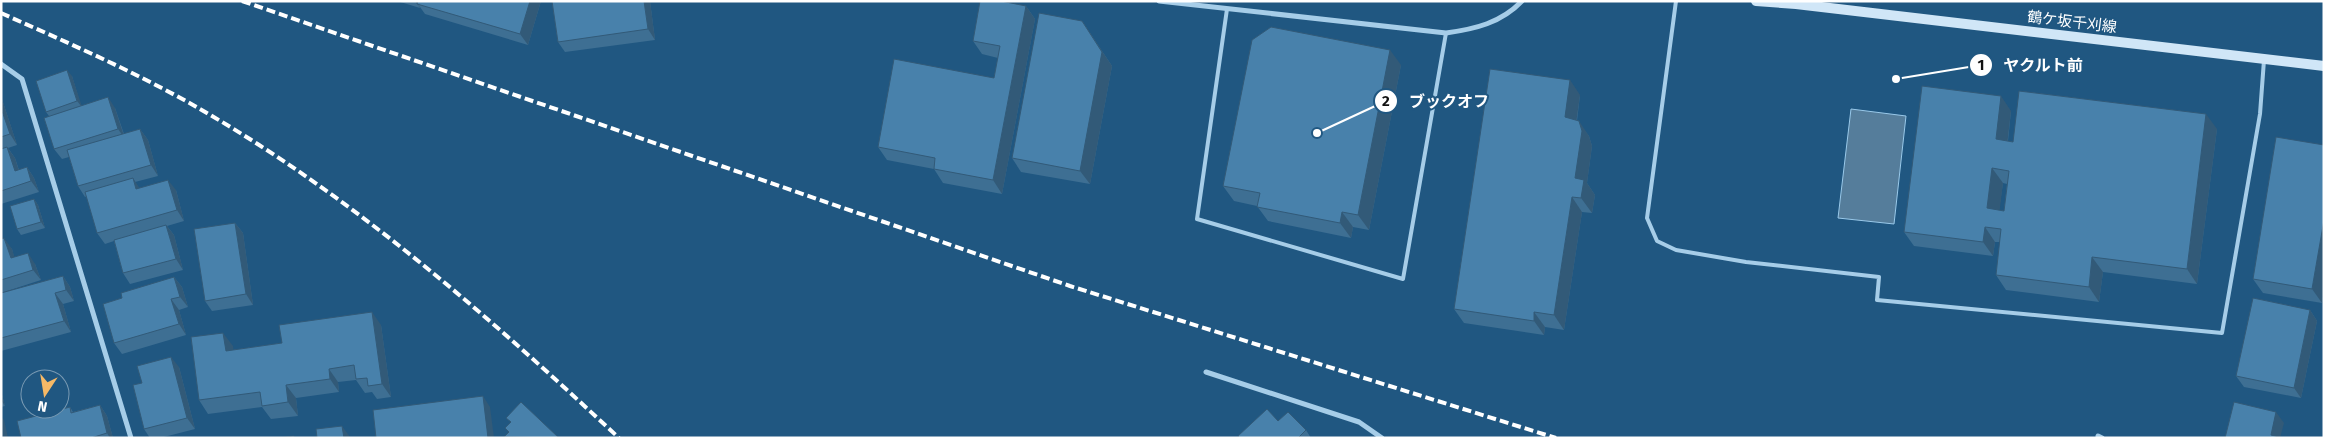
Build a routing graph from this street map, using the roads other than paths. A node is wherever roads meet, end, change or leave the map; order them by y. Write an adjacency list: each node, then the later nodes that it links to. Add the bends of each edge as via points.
1 (1159, 1): 6 (street)
2 (1522, 1): 7 (street, via 1498,20 1475,29)
3 (1676, 1): 8 (lane, via 1647,218 1657,242 1676,250 1738,260 1879,277 1877,300 2222,333 2260,114)
4 (1756, 1): 5 (main road, 鶴ケ坂千刈線)
5 (1797, 3): 8 (main road, 鶴ケ坂千刈線)
6 (1228, 9): 7 (street); 7 (lane, via 1197,219 1403,279)
7 (1446, 33)
8 (2264, 59): 10 (main road, 鶴ケ坂千刈線)
9 (1, 64): 12 (street, via 22,79)
10 (2324, 66)
11 (1206, 372): 13 (street, via 1359,422)
12 (131, 438)
13 (1382, 438)

